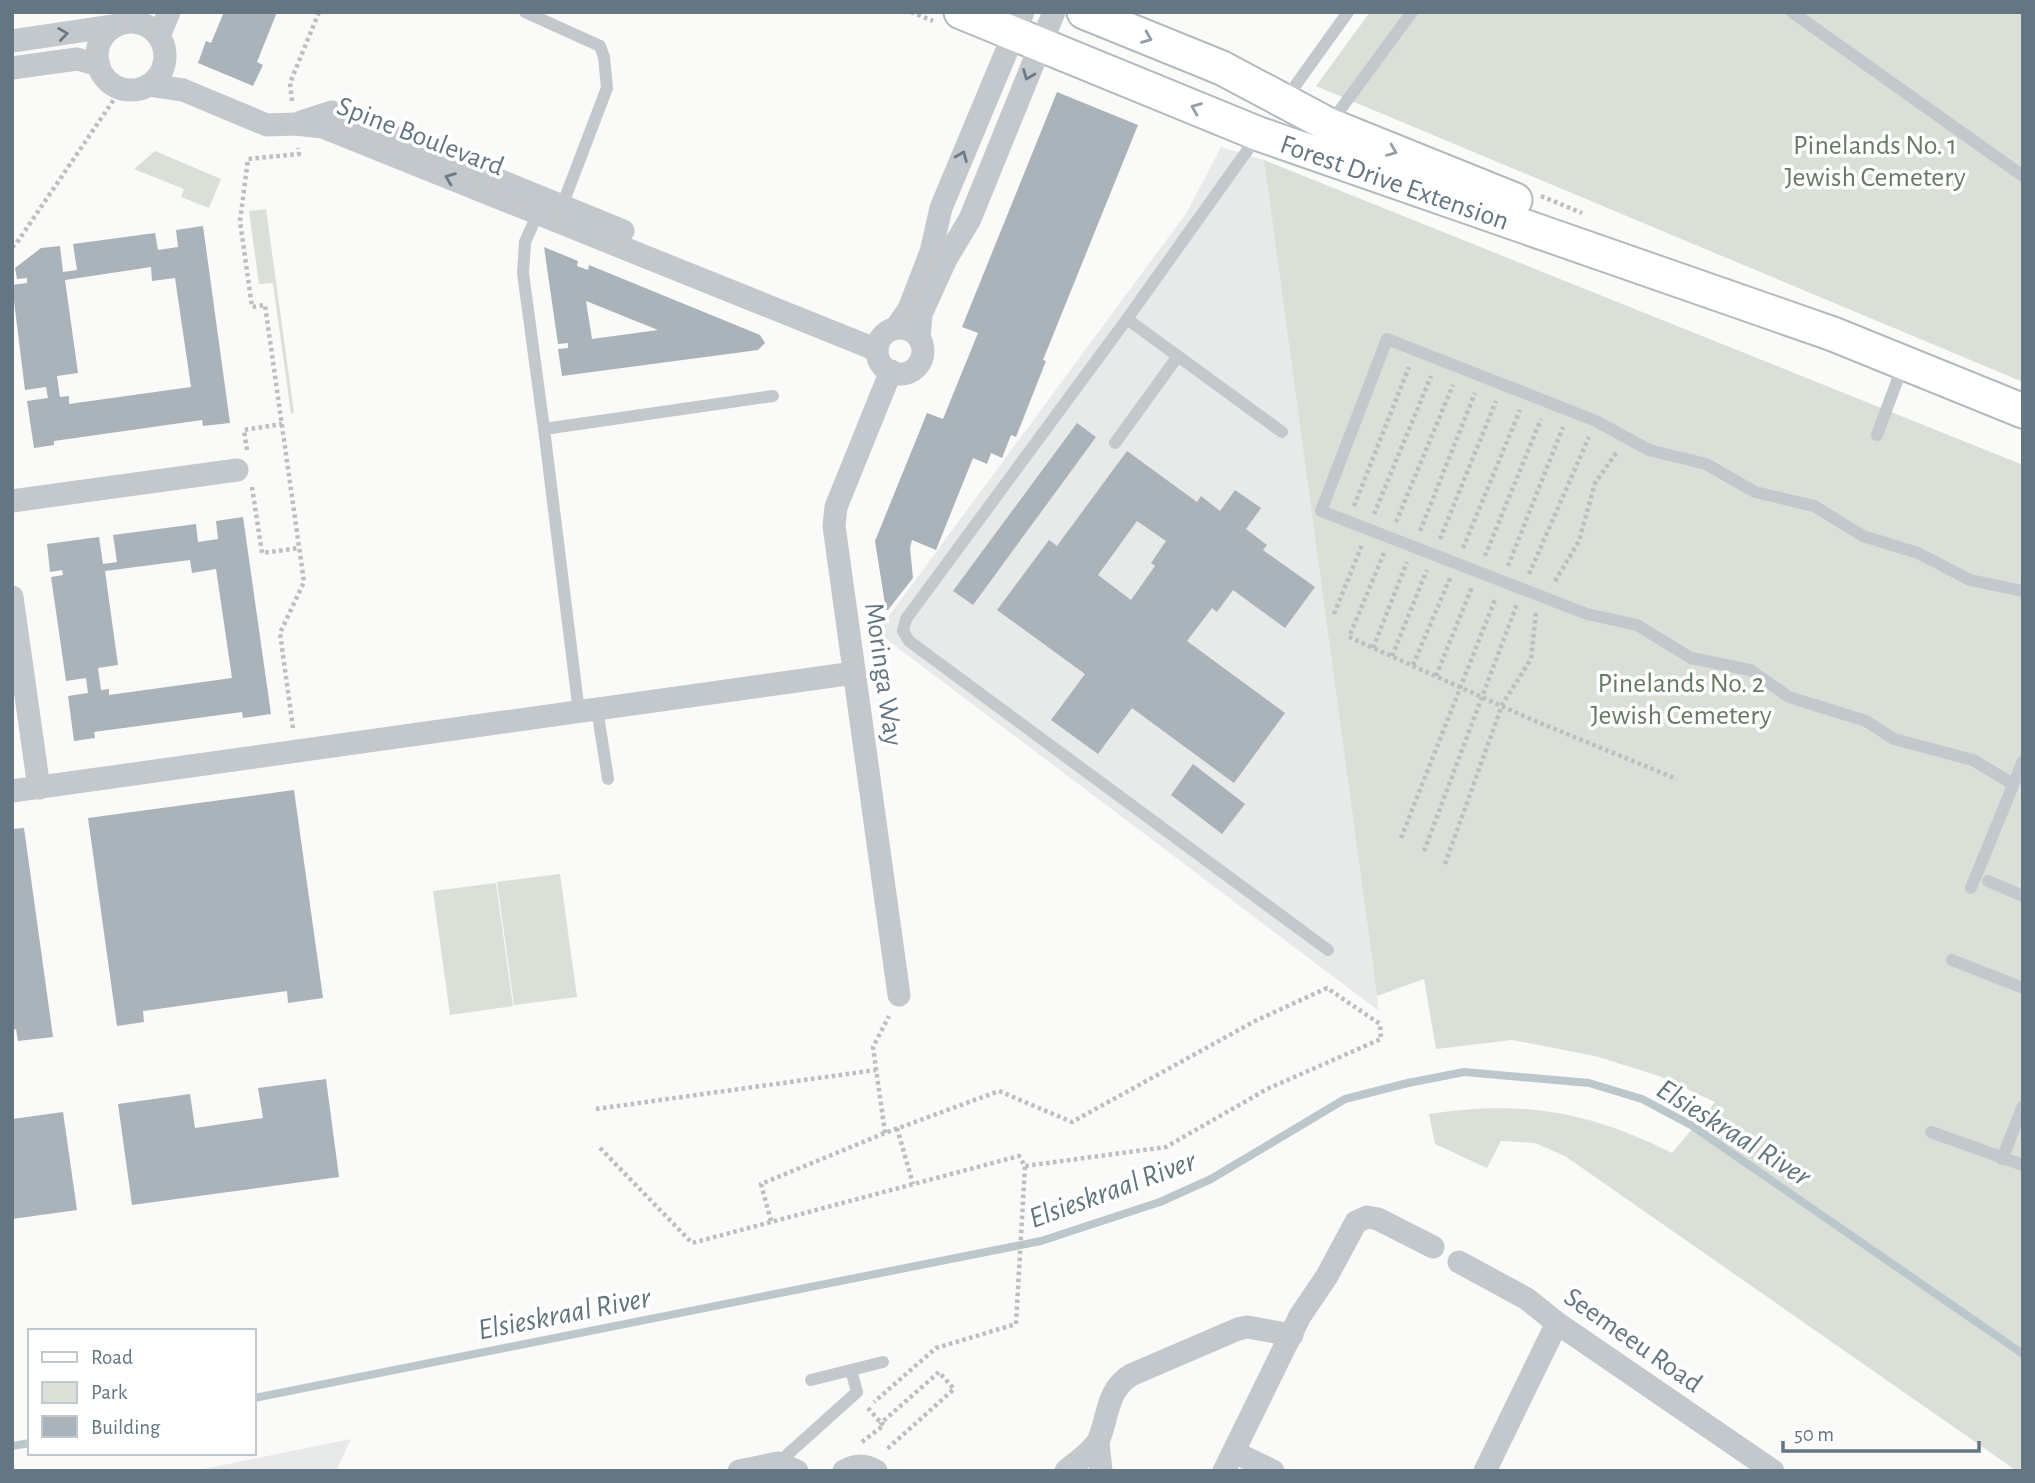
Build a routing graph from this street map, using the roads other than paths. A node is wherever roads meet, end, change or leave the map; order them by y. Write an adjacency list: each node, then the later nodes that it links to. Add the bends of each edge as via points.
1 (169, 12): 11 (street)
2 (525, 12): 23 (lane, via 600,46 604,57 607,88)
3 (961, 12): 10 (street, Forest Drive Extension)
4 (1054, 12): 10 (street)
5 (1084, 12): 18 (street, Forest Drive Extension, one-way to 18, via 1222,68)
6 (1348, 12): 18 (lane)
7 (1412, 12): 20 (lane)
8 (1793, 12): 22 (lane)
9 (125, 20): 11 (street, via 146,25); 12 (street, one-way to 9); 14 (street, via 101,39)
10 (1026, 31): 21 (street, Forest Drive Extension, one-way to 10); 27 (street, one-way to 10, via 909,309 931,252 941,208); 28 (street, one-way to 28, via 970,219 921,314)
11 (159, 36): 13 (street)
12 (12, 41)
13 (165, 63): 16 (street); 17 (street)
14 (99, 65): 15 (street, via 77,59); 16 (street, via 103,75 121,89)
15 (12, 68)
16 (149, 85): 17 (street)
17 (183, 90): 19 (street, via 267,125)
18 (1284, 101): 20 (street, Forest Drive Extension)
19 (295, 124): 23 (street, Spine Boulevard, via 332,112); 24 (street, Spine Boulevard, one-way to 19, via 323,127)
20 (1329, 125): 26 (street, Forest Drive Extension, one-way to 26)
21 (1259, 134): 25 (lane); 26 (street, Forest Drive Extension)
22 (2023, 176)
23 (562, 206): 24 (lane); 27 (street, Spine Boulevard)
24 (538, 214): 27 (street, Spine Boulevard); 34 (lane, via 525,242 523,273)
25 (1127, 319): 29 (lane); 52 (lane, via 906,619 904,631 909,641)
26 (1833, 334): 30 (street, Forest Drive Extension)
27 (885, 338): 28 (street, via 909,330); 31 (street, via 879,360)
28 (919, 338): 31 (street, via 923,350 915,368)
29 (1178, 356): 35 (lane); 37 (lane)
30 (1904, 361): 33 (street, Forest Drive Extension); 36 (lane)
31 (891, 372): 42 (street, Moringa Way, via 834,516)
32 (773, 396): 34 (lane)
33 (2023, 411)
34 (544, 429): 43 (lane)
35 (1282, 432)
36 (1877, 435)
37 (1115, 443)
38 (243, 469): 39 (street)
39 (12, 501)
40 (2023, 591): 46 (lane, via 1970,580 1918,553 1863,536 1814,506 1755,492 1706,464 1649,450 1597,421 1387,339 1321,511 1587,614 1637,625 1691,658 1750,670 1789,697 1866,720 1894,739 1973,760)
41 (12, 597): 47 (street)
42 (855, 673): 43 (street); 55 (street, Moringa Way)
43 (588, 710): 45 (lane); 47 (street)
44 (2023, 761): 46 (lane)
45 (608, 779)
46 (2013, 784): 50 (lane)
47 (38, 788): 48 (street)
48 (12, 791)
49 (1988, 881): 51 (lane)
50 (1971, 888)
51 (2023, 896)
52 (1328, 950)
53 (1952, 960): 54 (lane)
54 (2023, 988)
55 (899, 995)
56 (2023, 1106): 58 (lane)
57 (1931, 1132): 58 (lane)
58 (2002, 1159): 59 (lane)
59 (2023, 1165)
60 (1433, 1247): 63 (street, via 1378,1219 1362,1219 1352,1228)
61 (1459, 1262): 62 (street, Seemeeu Road, via 1527,1299)
62 (1557, 1323): 76 (street); 77 (street, Seemeeu Road)
63 (1292, 1335): 67 (street, via 1238,1329 1131,1375 1111,1396); 68 (street)
64 (883, 1363): 65 (lane)
65 (851, 1370): 66 (lane); 70 (lane, via 857,1392)
66 (811, 1380)
67 (1098, 1443): 73 (street); 74 (street)
68 (1229, 1461): 75 (street)
69 (879, 1462): 72 (street)
70 (787, 1467): 71 (street)
71 (738, 1471)
72 (844, 1471)
73 (1066, 1471)
74 (1101, 1471)
75 (1273, 1471)
76 (1485, 1471)
77 (1773, 1471)

